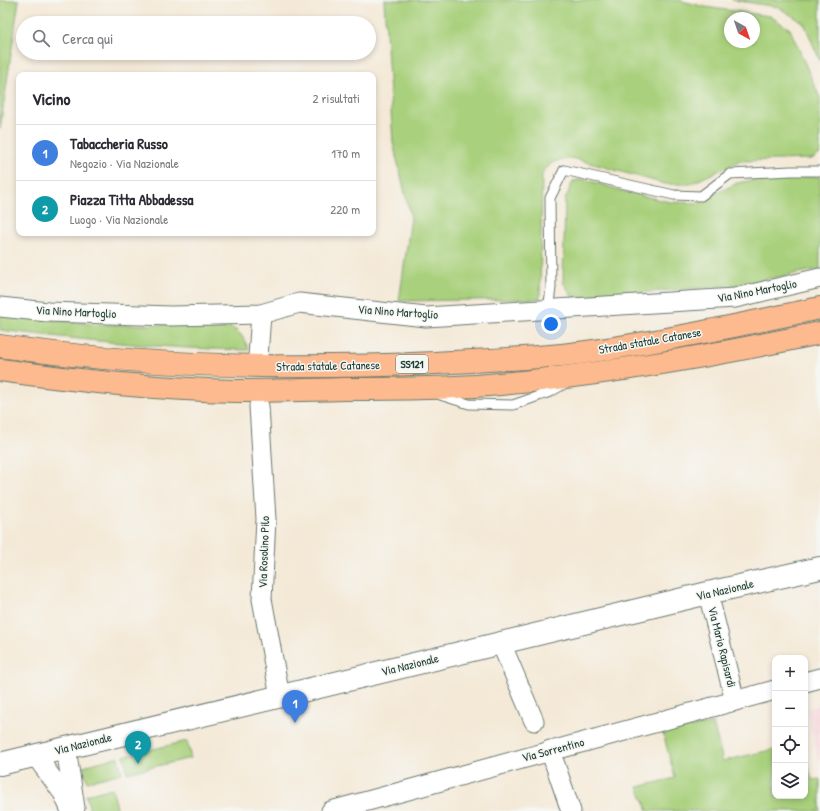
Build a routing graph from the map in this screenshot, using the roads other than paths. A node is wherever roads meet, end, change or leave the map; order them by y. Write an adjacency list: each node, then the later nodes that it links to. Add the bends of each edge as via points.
1 (820, 171): 5 (lane, via 730,174 701,196 674,195 564,170 550,198 551,288)
2 (820, 278): 5 (street, Via Nino Martoglio, via 735,298)
3 (0, 307): 6 (street, Via Nino Martoglio, via 48,312 171,316)
4 (820, 308): 8 (main road, Strada statale Catanese / SS121, via 669,339 577,353 365,366 163,363 47,353)
5 (548, 310): 6 (street, Via Nino Martoglio, via 426,316 298,303)
6 (261, 314): 9 (street)
7 (820, 333): 10 (main road, Strada statale Catanese / SS121, via 676,360 489,385 236,391 72,379)
8 (0, 346)
9 (258, 357)
10 (0, 370)
11 (259, 406): 18 (street, Via Rosolino Pilo, via 266,519 262,599)
12 (820, 568): 13 (street, Via Nazionale)
13 (708, 593): 14 (street, Via Nazionale); 19 (street, Via Mario Rapisardi)
14 (501, 643): 18 (street, Via Nazionale); 20 (street)
15 (820, 678): 16 (street)
16 (808, 681)
17 (772, 691): 19 (street, Via Sorrentino)
18 (280, 697): 21 (street, Via Nazionale)
19 (735, 701): 22 (street, Via Sorrentino)
20 (534, 721)
21 (66, 748): 23 (street, Via Nazionale); 26 (street)
22 (550, 750): 27 (street, Via Sorrentino); 28 (street)
23 (35, 755): 24 (street, Via Nazionale); 25 (street, via 63,793)
24 (0, 764)
25 (71, 811)
26 (75, 811)
27 (331, 811)
28 (571, 811)

